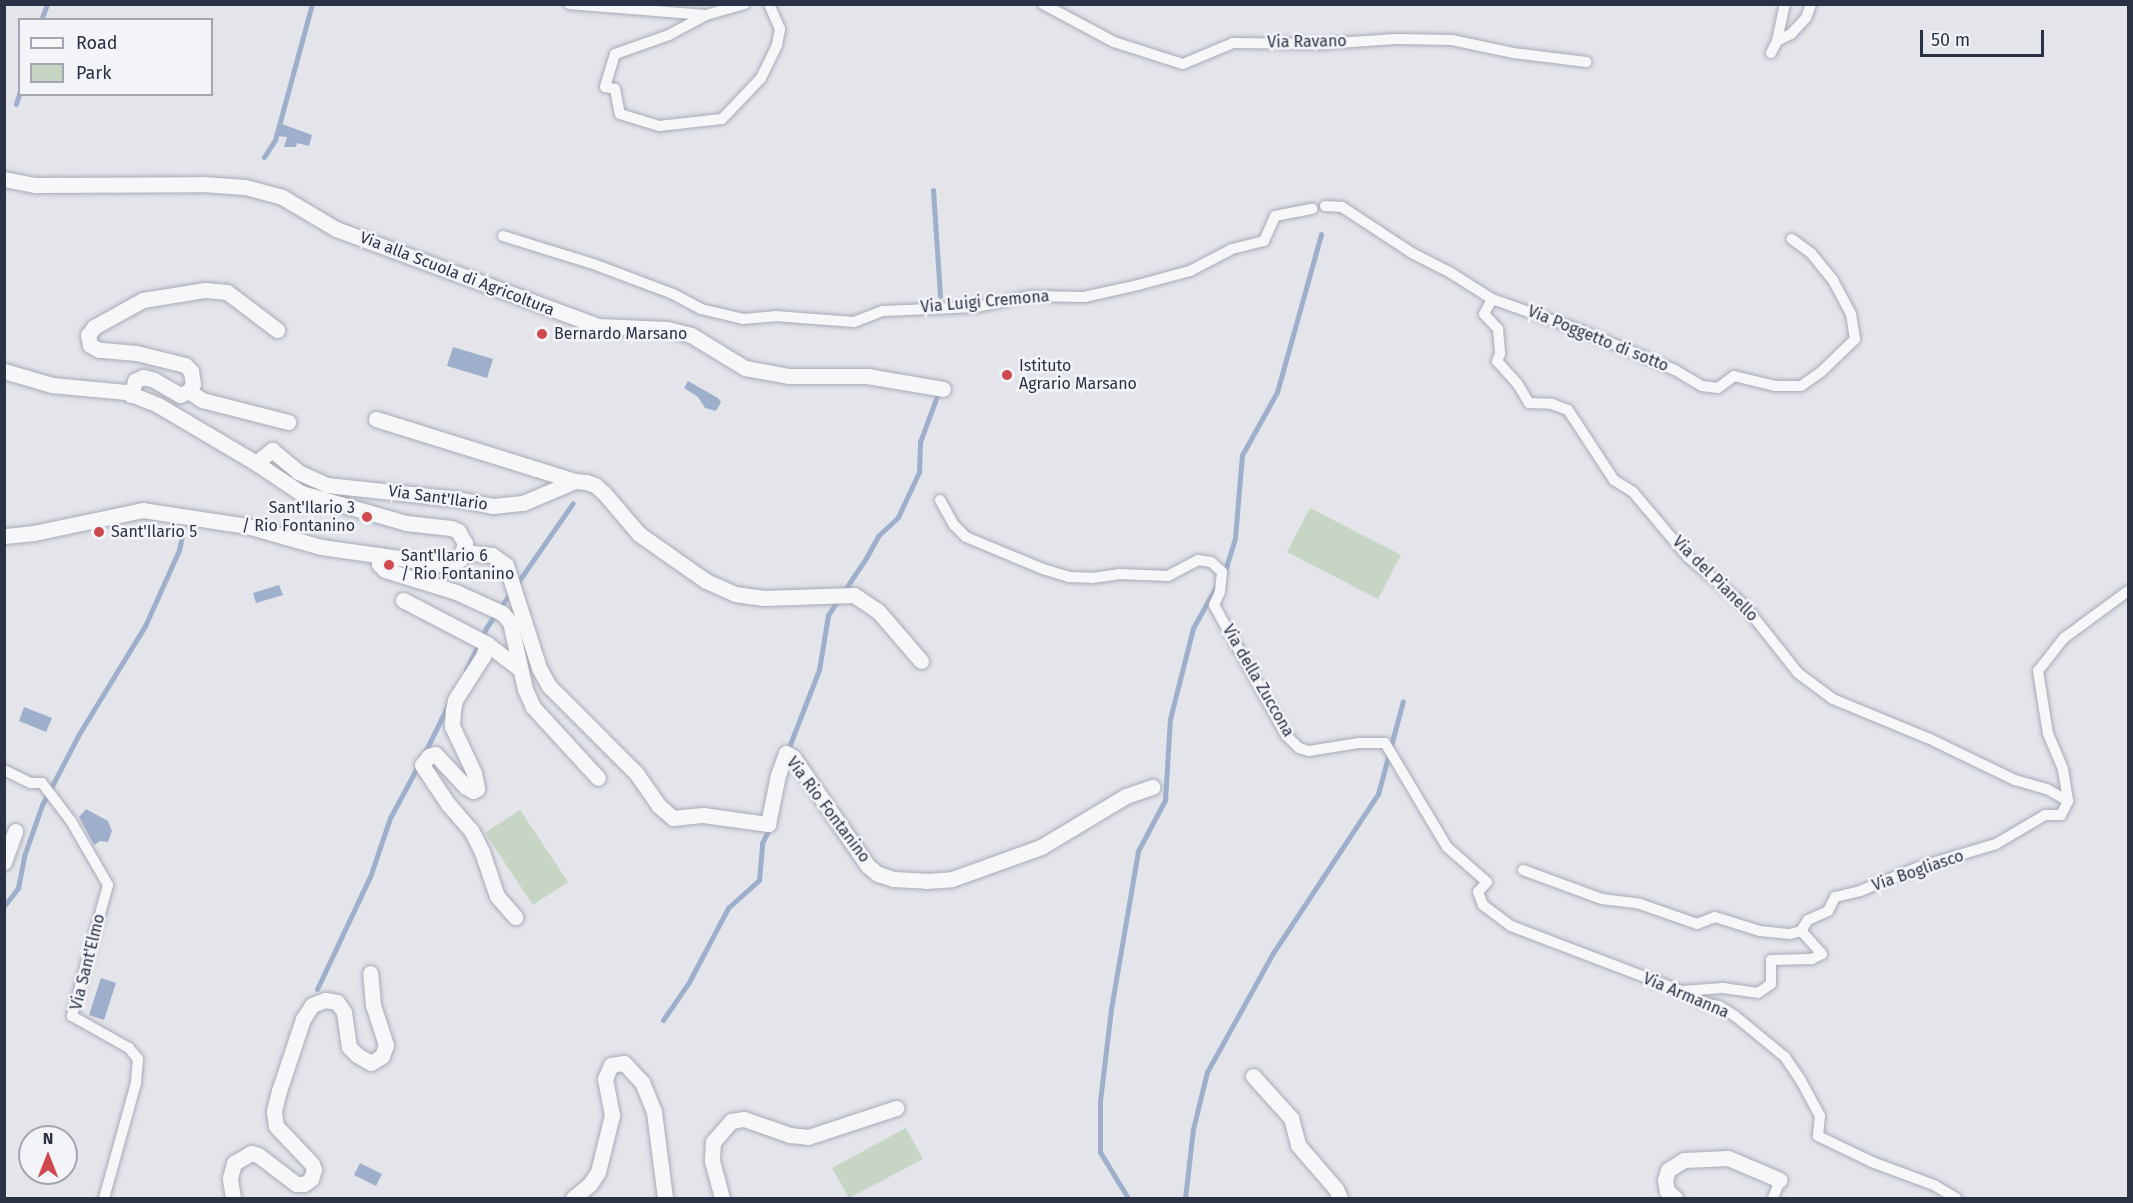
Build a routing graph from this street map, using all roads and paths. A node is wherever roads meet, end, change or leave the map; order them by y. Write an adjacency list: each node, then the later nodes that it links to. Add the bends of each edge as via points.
1 (569, 4): 7 (street)
2 (744, 4): 7 (street)
3 (769, 4): 7 (street, via 780,29 777,45 762,78 722,119 659,126 620,114 615,89 604,87 614,57 669,35)
4 (1043, 4): 11 (street, Via Ravano, via 1114,42 1183,64 1233,43 1322,44 1396,39 1452,40)
5 (1785, 4): 9 (street)
6 (1811, 4): 9 (street, via 1806,18 1791,34)
7 (705, 15)
8 (1765, 40): 9 (street)
9 (1777, 41): 10 (street)
10 (1771, 52)
11 (1586, 62)
12 (4, 179): 20 (street, Via alla Scuola di Agricoltura, via 36,185 203,184 244,188 282,197 336,229 598,326 667,329 691,335 745,368 789,376 867,376)
13 (1325, 206): 17 (street, Via Poggetto di sotto, via 1342,207)
14 (1312, 208): 15 (street, Via Luigi Cremona, via 1275,216 1264,241 1232,249 1190,271 1138,285 1084,297 1030,296 976,307 883,311 854,322 775,316 743,318 701,309 674,294 596,265)
15 (503, 236)
16 (1792, 238): 17 (street, Via Poggetto di sotto, via 1811,253 1832,279 1851,314 1855,339 1800,386 1775,386 1734,376 1718,388 1702,386 1676,370 1583,331)
17 (1492, 299): 39 (street, Via del Pianello, via 1484,314 1498,329 1497,361 1529,403 1552,404 1568,410 1614,480 1633,492 1688,557 1745,606 1798,673 1833,699)
18 (277, 330): 21 (street, via 227,292 205,290 143,300 94,327 88,335 90,345 99,350 136,353 185,365 193,378)
19 (4, 371): 22 (street, Via Sant'Ilario, via 52,385)
20 (943, 389)
21 (189, 391): 22 (street, via 180,395 143,376 135,381); 24 (street, via 202,400)
22 (131, 395): 25 (street, Via Sant'Ilario, via 158,405)
23 (376, 419): 26 (street)
24 (288, 422)
25 (256, 463): 26 (street, Via Sant'Ilario, via 272,450 298,471 327,485 493,506 523,503); 29 (street, Via Sant'Ilario, via 301,494 318,500 406,523 452,528 463,537)
26 (575, 481): 34 (street, via 595,485 639,534 706,582 735,594 764,598 854,595 878,611)
27 (940, 500): 43 (street, Via della Zuccona, via 966,537 1069,577 1168,576 1198,560 1210,562 1222,572 1215,605 1292,741 1309,751 1385,743 1447,847)
28 (4, 536): 30 (street, via 143,510 229,522 321,547)
29 (464, 552): 30 (street, via 448,565); 38 (street, Via Rio Fontanino, via 492,555 506,565 539,668 549,686 636,773 658,805 673,818 703,815 768,824 786,753 793,757 868,866 893,879 926,881 952,879 1041,847 1126,796)
30 (379, 555): 35 (street, via 379,564 385,570 456,592 502,613 510,622)
31 (2128, 591): 39 (street, via 2064,638 2038,671 2048,734 2063,769)
32 (403, 600): 33 (street)
33 (488, 644): 35 (street); 44 (street, via 453,710 452,726 474,773 477,789 466,787 435,754 422,765 471,830 497,896)
34 (921, 661)
35 (520, 669): 37 (street, via 533,707)
36 (4, 770): 51 (street, Via Sant'Elmo, via 31,783 42,783 71,821 108,885 72,1016 129,1048 138,1059 136,1083)
37 (598, 777)
38 (1152, 787)
39 (2068, 801): 45 (street, Via Bogliasco, via 2061,815 2045,815 1996,844 1835,897 1828,910 1808,920)
40 (15, 831): 41 (street)
41 (4, 862)
42 (1523, 870): 45 (street, via 1602,899 1640,904 1697,924 1715,917 1760,931)
43 (1488, 882): 47 (street, Via Armanna, via 1478,892 1482,905 1511,926)
44 (515, 917)
45 (1801, 931): 47 (street, via 1822,954 1812,959 1772,960 1771,984 1758,993 1723,988)
46 (370, 973): 52 (street, via 373,1005 386,1046 382,1056 371,1063 357,1055 350,1047 344,1012 337,1002 325,1000 312,1005 303,1019 279,1091 274,1111 276,1126 312,1164 311,1179 296,1184 251,1153 234,1163 230,1178)
47 (1682, 991): 59 (street, Via Armanna, via 1735,1016 1785,1057 1820,1116 1818,1136)
48 (1253, 1076): 56 (street, via 1291,1118 1298,1145)
49 (896, 1108): 55 (street, via 808,1137 790,1136 744,1119 731,1121 713,1142 712,1160)
50 (1780, 1180): 57 (street, via 1728,1158 1684,1160 1668,1170 1665,1180 1667,1191); 58 (street)
51 (104, 1198)
52 (233, 1198)
53 (573, 1198): 54 (street, via 598,1172 612,1115 605,1079 611,1065 624,1063 642,1082 654,1112)
54 (665, 1198)
55 (722, 1198)
56 (1340, 1198)
57 (1675, 1198)
58 (1773, 1198)
59 (1956, 1198)

